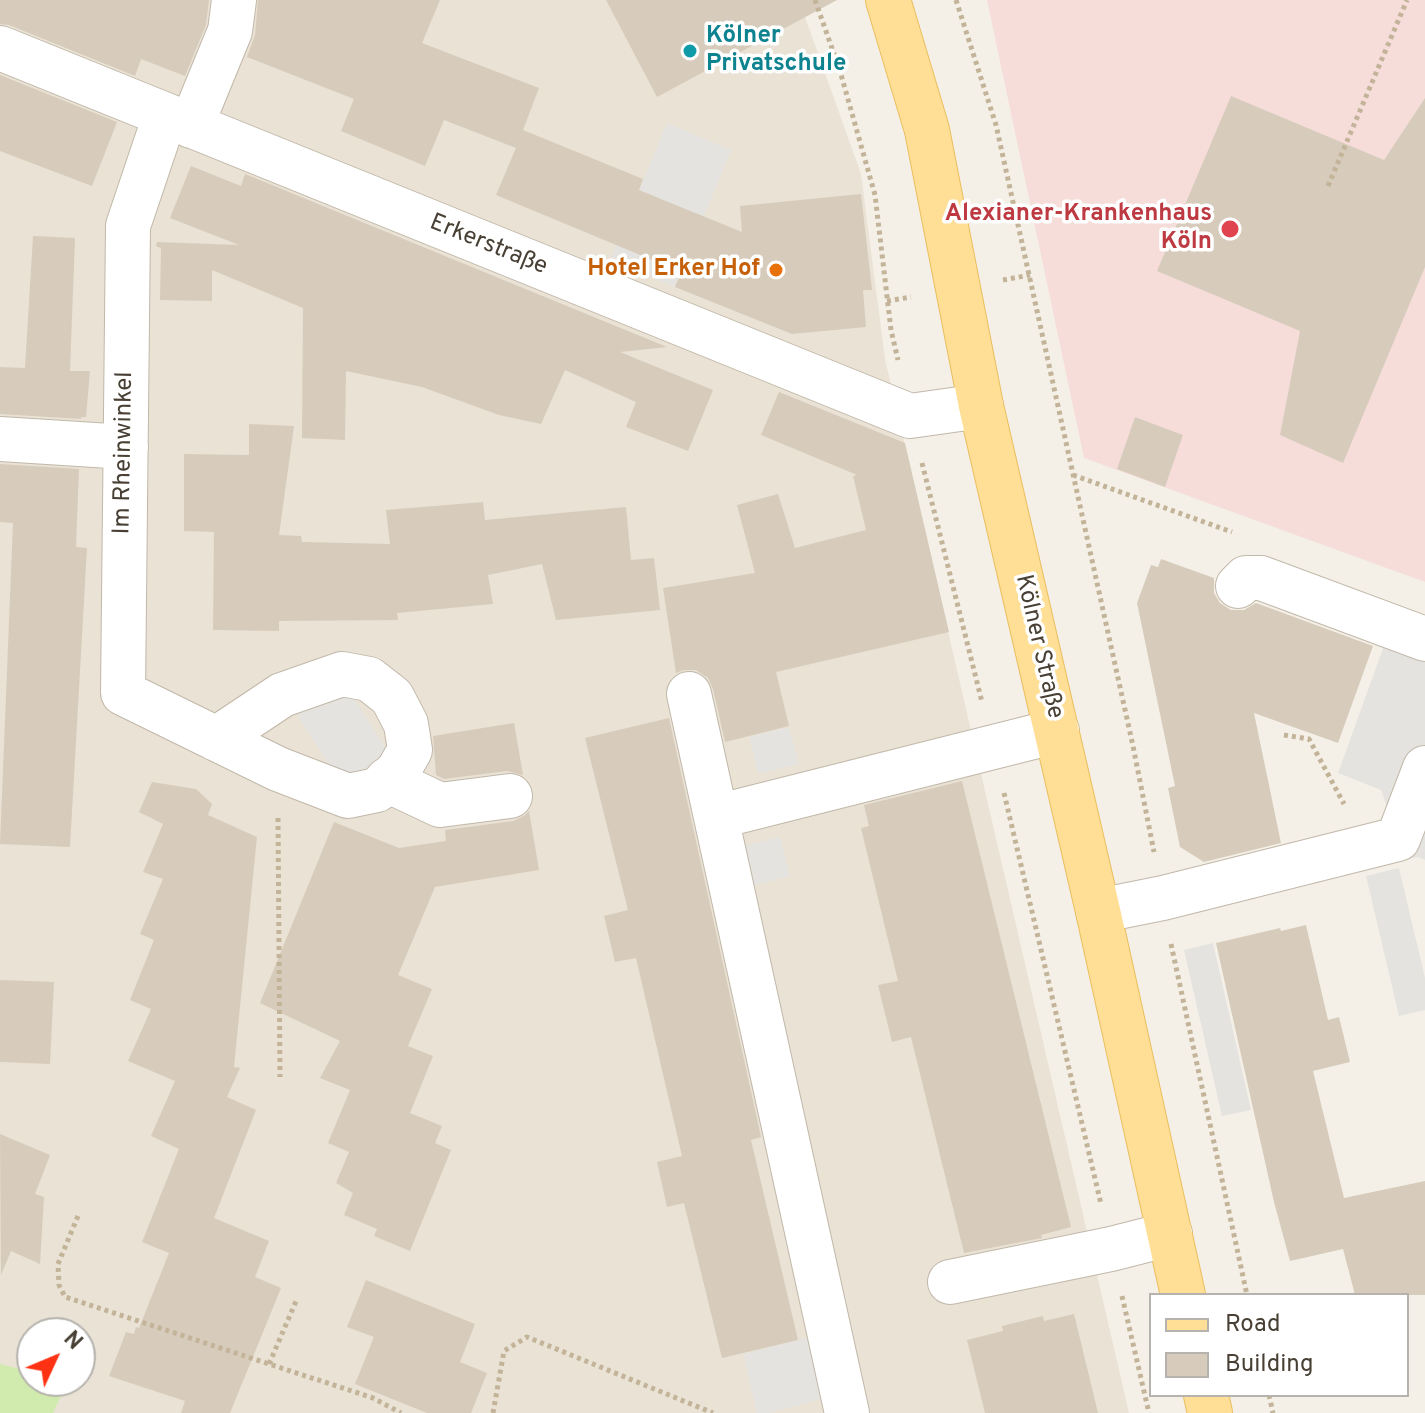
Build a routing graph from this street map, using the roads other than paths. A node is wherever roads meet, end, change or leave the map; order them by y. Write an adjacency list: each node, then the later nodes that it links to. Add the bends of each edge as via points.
1 (234, 0): 4 (street, Im Rheinwinkel, via 230,31)
2 (888, 0): 5 (main road, Kölner Straße, via 927,130)
3 (0, 48): 4 (street, Erkerstraße)
4 (178, 121): 5 (street, Erkerstraße, via 910,416); 7 (street, Im Rheinwinkel, via 128,226)
5 (981, 406): 11 (main road, Kölner Straße)
6 (0, 439): 7 (street)
7 (126, 447): 12 (street, Im Rheinwinkel, via 123,693)
8 (1238, 586): 9 (street, via 1246,578 1261,578)
9 (1425, 639)
10 (689, 694): 16 (street)
11 (1057, 731): 16 (street); 17 (main road, Kölner Straße)
12 (216, 739): 14 (street, Im Rheinwinkel, via 348,796 377,790); 14 (street, via 282,695 319,680 342,674 369,679 392,697 406,724 410,750)
13 (1425, 768): 17 (street, via 1398,839)
14 (387, 780): 15 (street, via 440,805)
15 (510, 796)
16 (716, 817): 21 (street)
17 (1098, 911): 18 (main road, Kölner Straße)
18 (1170, 1234): 19 (street); 20 (main road, Kölner Straße)
19 (950, 1282)
20 (1183, 1293)
21 (847, 1413)

